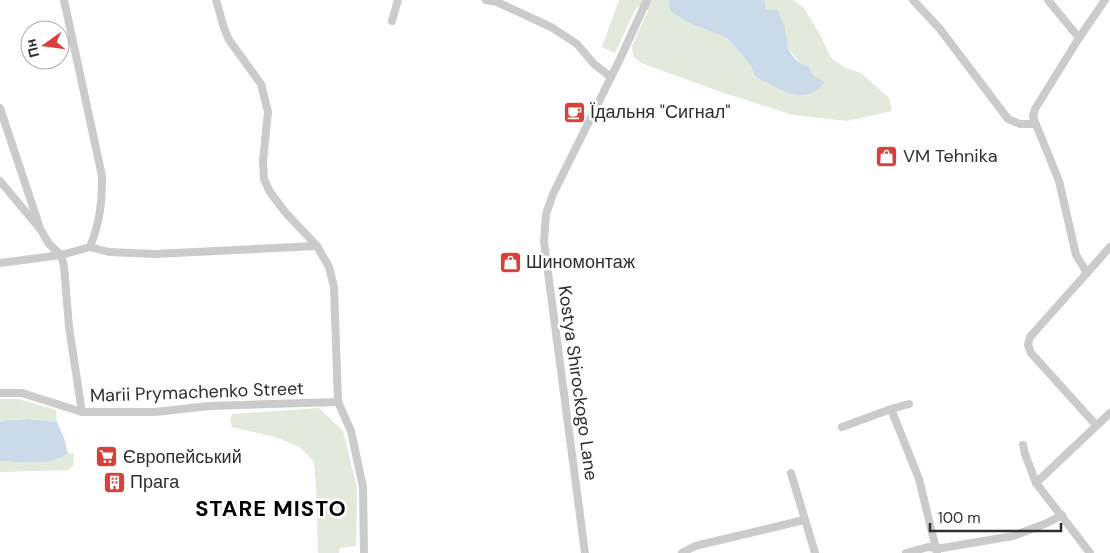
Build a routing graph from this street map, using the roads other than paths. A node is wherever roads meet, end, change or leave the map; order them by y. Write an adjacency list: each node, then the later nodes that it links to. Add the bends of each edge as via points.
1 (64, 0): 17 (street, via 102,176 102,205)
2 (216, 0): 16 (street, via 229,40 261,84 268,112 264,179 285,212)
3 (398, 0): 9 (street)
4 (486, 0): 11 (street, via 551,27 577,44 594,64)
5 (647, 0): 11 (street, Kostya Shirockogo Lane)
6 (913, 0): 13 (street, via 940,29 1008,118 1020,124)
7 (1048, 0): 10 (street)
8 (1104, 0): 10 (street)
9 (392, 21)
10 (1079, 38): 13 (street, via 1035,109)
11 (611, 77): 37 (street, Kostya Shirockogo Lane, via 553,194 546,214 544,242)
12 (0, 108): 15 (street)
13 (1034, 124): 21 (street, via 1059,181 1076,255)
14 (0, 182): 15 (street)
15 (41, 230): 19 (street)
16 (317, 246): 17 (street, via 155,254 109,252); 23 (street, via 329,267 334,287)
17 (90, 247): 19 (street)
18 (1110, 247): 21 (street)
19 (61, 255): 20 (street); 26 (street)
20 (0, 263)
21 (1087, 273): 28 (street, via 1030,337 1028,345 1031,354)
22 (0, 393): 26 (street, Marii Prymachenko Street, via 22,393)
23 (338, 402): 26 (street, Marii Prymachenko Street, via 209,406 155,412); 36 (street, via 351,431 363,487)
24 (909, 404): 25 (street)
25 (891, 409): 29 (street); 35 (street, via 919,480)
26 (82, 412)
27 (1110, 412): 28 (street)
28 (1096, 425): 32 (street)
29 (842, 427)
30 (1023, 445): 32 (street)
31 (791, 473): 34 (street)
32 (1036, 483): 33 (street)
33 (1062, 516): 35 (street, via 1013,536); 41 (street)
34 (804, 520): 38 (street, via 695,546); 39 (street)
35 (937, 550): 40 (street, via 928,546)
36 (364, 553)
37 (585, 553)
38 (682, 553)
39 (815, 553)
40 (906, 553)
41 (1090, 553)

